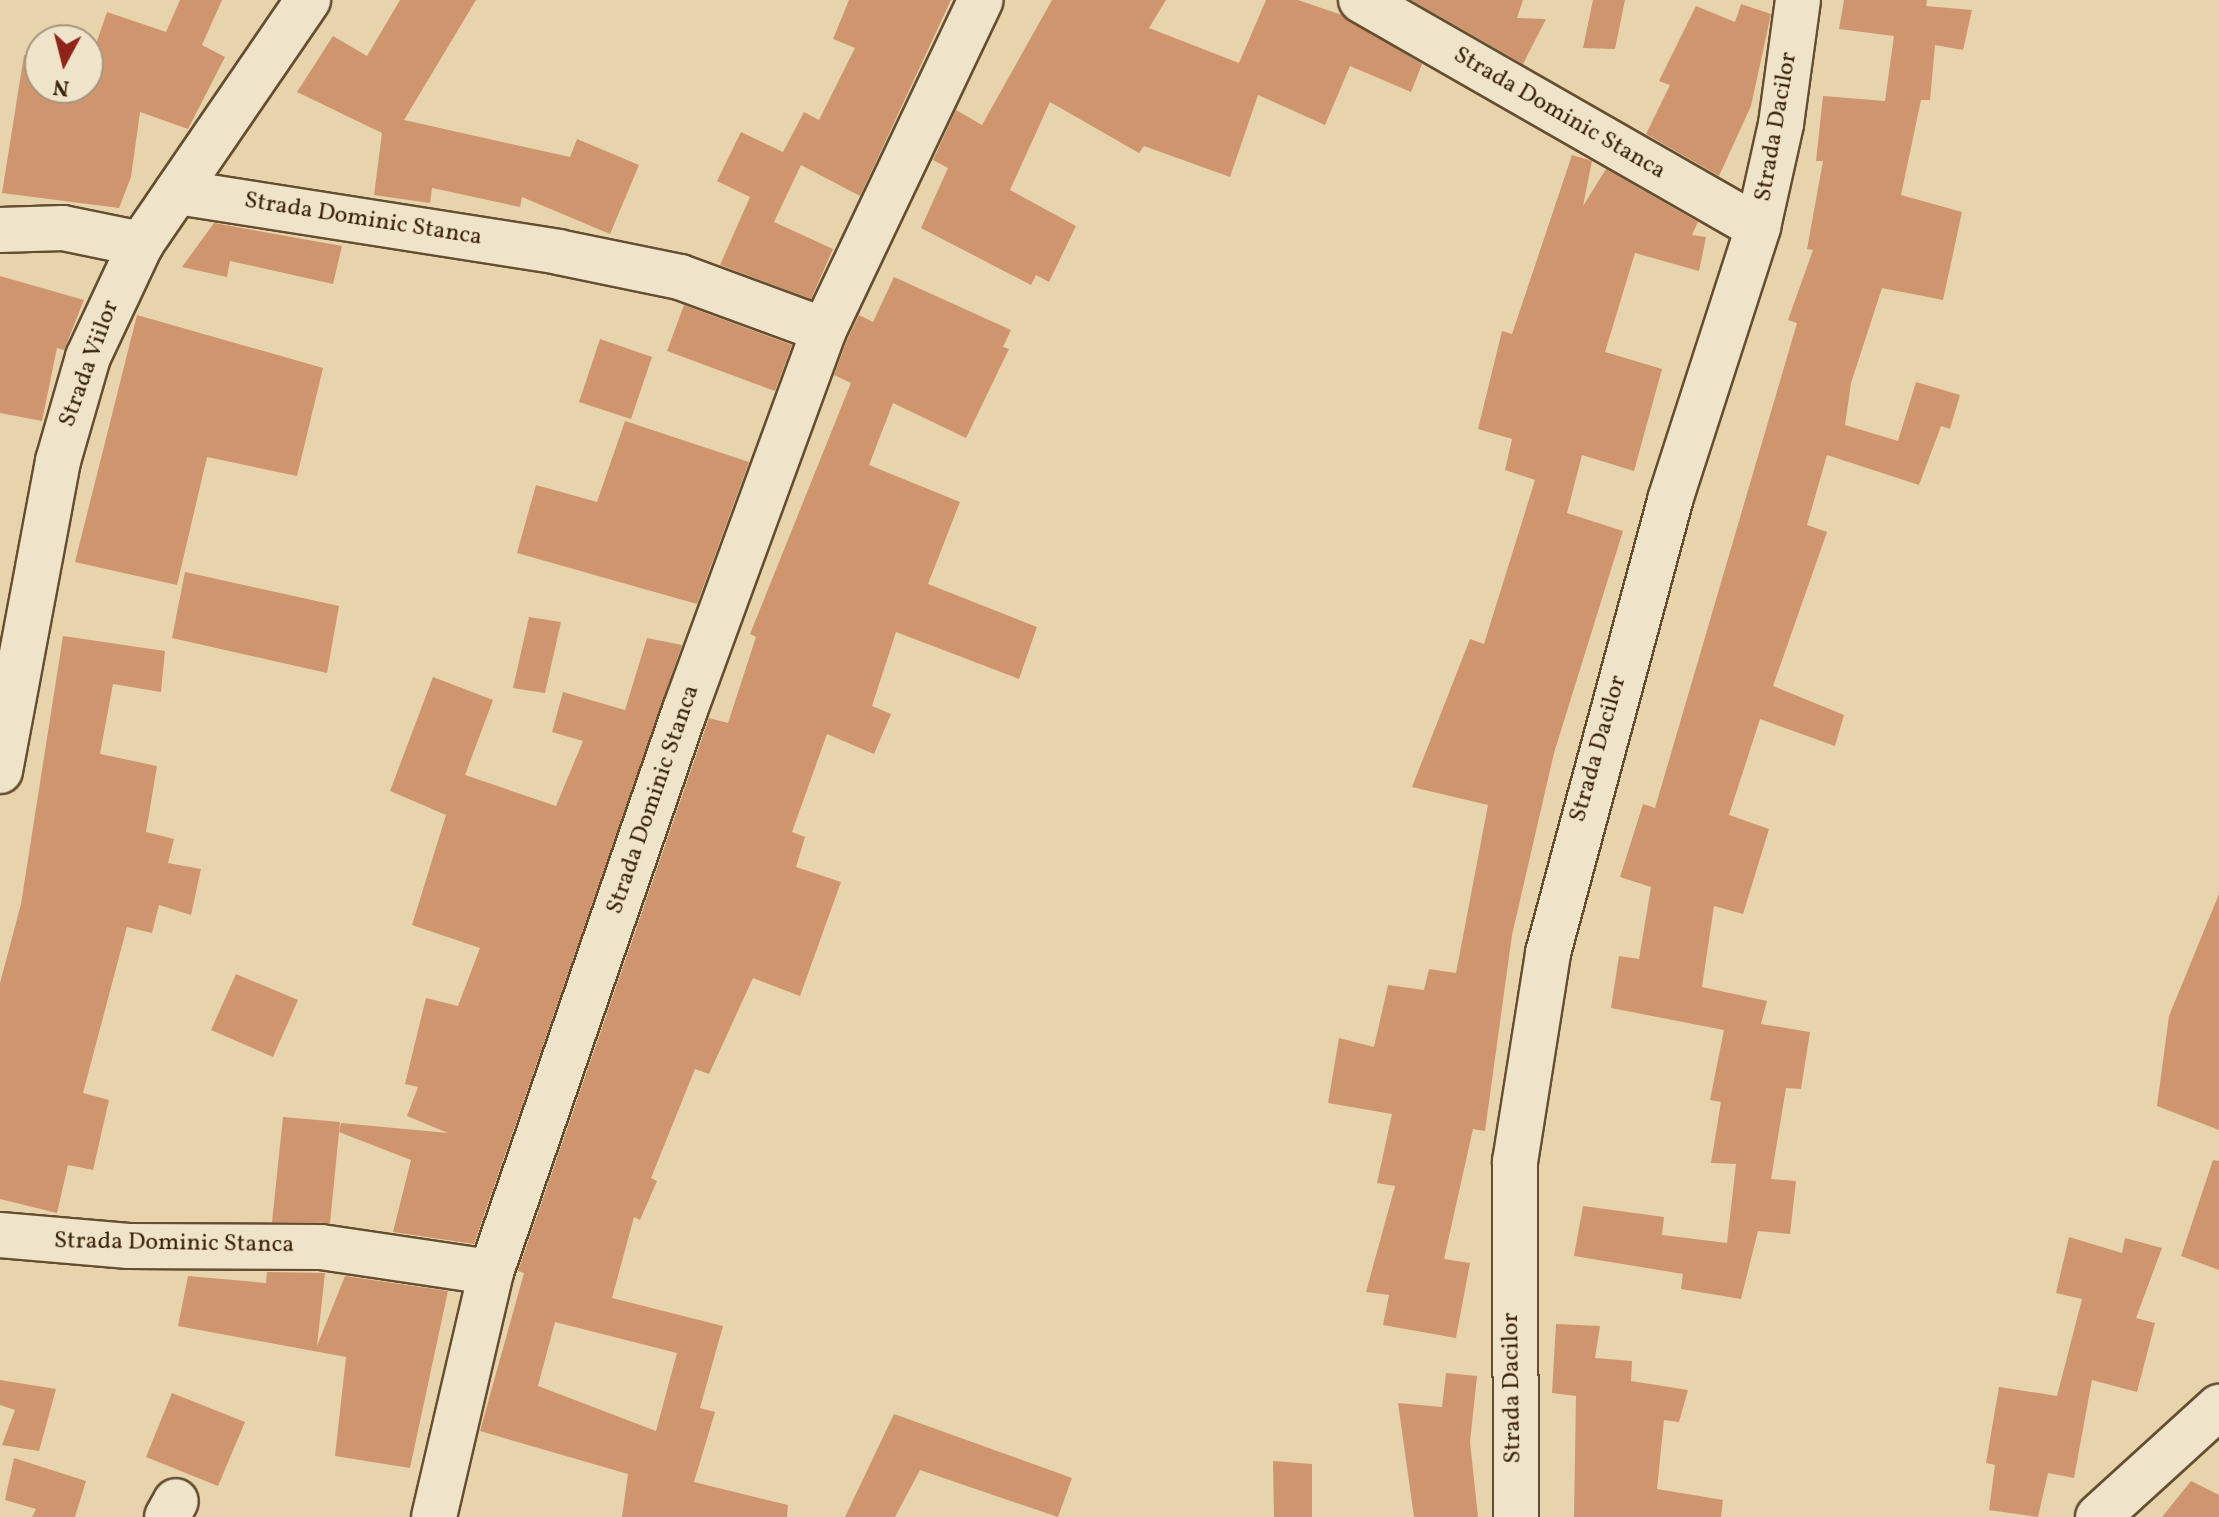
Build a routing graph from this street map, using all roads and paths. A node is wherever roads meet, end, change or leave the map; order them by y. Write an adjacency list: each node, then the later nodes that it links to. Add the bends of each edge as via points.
1 (981, 0): 9 (street, Strada Dominic Stanca)
2 (1361, 0): 6 (street, Strada Dominic Stanca)
3 (1798, 0): 6 (street, Strada Dacilor, via 1781,124)
4 (301, 2): 5 (street, Strada Viilor)
5 (177, 192): 8 (street, Strada Viilor); 9 (street, Strada Dominic Stanca, via 543,249 680,277)
6 (1758, 227): 15 (street, Strada Dacilor, via 1670,500 1571,848 1548,953 1515,1162)
7 (0, 230): 8 (street, via 63,228)
8 (141, 244): 10 (street, Strada Viilor, via 114,294 71,405)
9 (824, 330): 12 (street, Strada Dominic Stanca)
10 (0, 771)
11 (0, 1235): 12 (street, Strada Dominic Stanca, via 129,1246 321,1247)
12 (491, 1272): 14 (street, Strada Dominic Stanca)
13 (2219, 1407): 16 (street)
14 (434, 1517)
15 (1516, 1517)
16 (2098, 1517)

